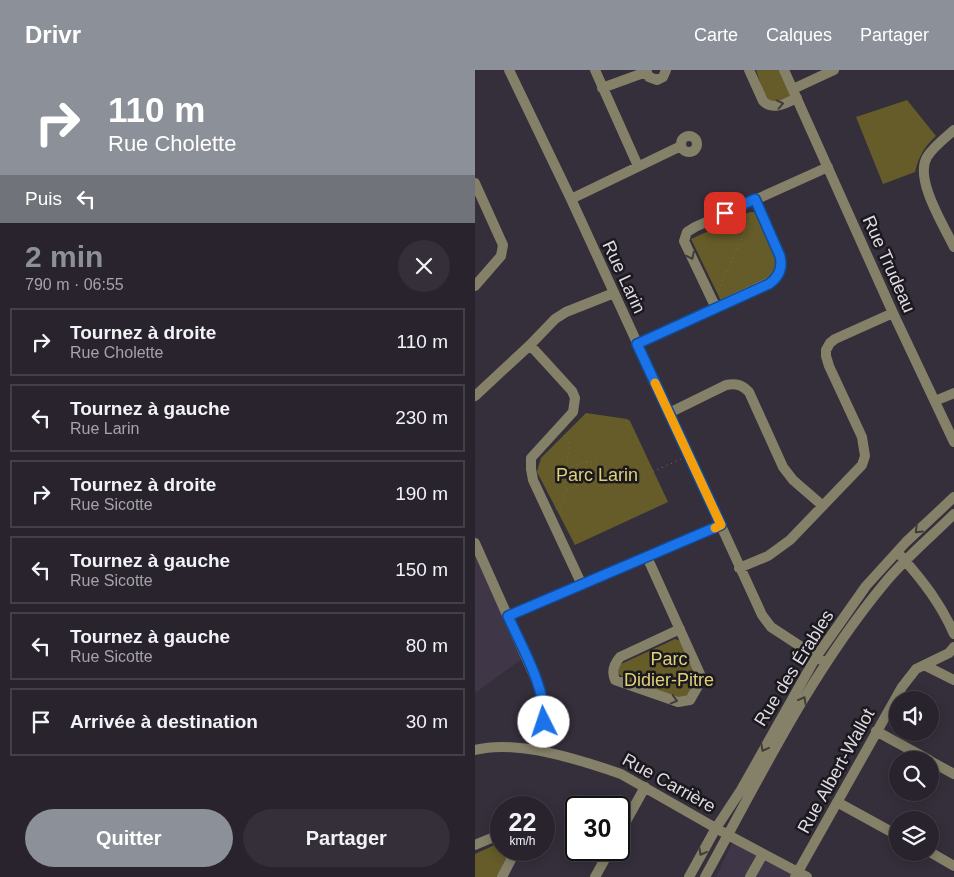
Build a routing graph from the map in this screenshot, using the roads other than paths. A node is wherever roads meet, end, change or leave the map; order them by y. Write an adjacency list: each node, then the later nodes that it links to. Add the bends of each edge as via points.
1 (509, 70): 15 (street, Rue Larin)
2 (595, 70): 8 (street)
3 (666, 70): 7 (street, via 657,80 649,77)
4 (749, 70): 9 (street, one-way to 9, via 767,104 777,106)
5 (784, 70): 9 (street, Rue Trudeau)
6 (834, 70): 9 (street)
7 (646, 71): 8 (street)
8 (603, 88): 12 (street)
9 (795, 94): 13 (street, Rue Trudeau)
10 (954, 130): 17 (street, via 927,157 923,167 923,180)
11 (681, 146): 12 (street)
12 (638, 166): 15 (street)
13 (828, 167): 16 (street); 21 (street, Rue Trudeau)
14 (475, 183): 18 (street, via 503,245 501,256)
15 (571, 199): 19 (street, Rue Larin)
16 (756, 203): 20 (street, via 780,256 779,275 769,284); 20 (street, one-way to 20, via 695,227 686,235 684,241)
17 (954, 247)
18 (475, 286)
19 (614, 293): 22 (street, Rue Larin); 23 (street, via 555,319)
20 (714, 303): 22 (street)
21 (893, 313): 26 (street, Rue Trudeau); 30 (street, via 835,339 826,350 829,366 862,436 865,456 862,465)
22 (637, 344): 27 (street, Rue Larin)
23 (530, 345): 25 (street); 38 (street, via 575,398 573,412 531,458 531,469 533,480)
24 (954, 393): 26 (street)
25 (475, 396)
26 (935, 401): 28 (street, Rue Trudeau)
27 (669, 412): 30 (street, via 727,385 743,386 749,392 783,467); 32 (street, Rue Larin)
28 (954, 442)
29 (954, 497): 34 (street, Rue des Érables, one-way to 34)
30 (823, 506): 37 (street, via 779,549)
31 (954, 514): 36 (street, Rue des Érables)
32 (721, 525): 35 (street); 37 (street, Rue Larin)
33 (475, 543): 39 (street)
34 (897, 552): 36 (street); 43 (street, Rue des Érables, via 866,586)
35 (647, 557): 38 (street); 40 (street)
36 (905, 561): 41 (street, via 939,602); 44 (street, Rue des Érables, via 859,615)
37 (739, 568): 43 (street, Rue Larin, via 762,616 771,627)
38 (582, 585): 39 (street)
39 (508, 616): 49 (street, via 540,689 545,710)
40 (680, 628): 40 (street, one-way to 40, via 621,657 613,668 615,680 678,702 690,700 700,674)
41 (954, 634)
42 (954, 647): 45 (street, Rue Albert-Wallot, via 949,653)
43 (816, 657): 44 (street, Rue Larin); 56 (street, Rue des Érables, one-way to 56)
44 (826, 663): 58 (street, Rue des Érables, one-way to 44)
45 (924, 664): 46 (street); 47 (street, Rue Albert-Wallot, via 902,687)
46 (954, 680)
47 (876, 731): 50 (street); 54 (street, Rue Albert-Wallot)
48 (475, 750): 49 (street, Rue Carrière, via 501,747)
49 (542, 751): 53 (street, Rue Carrière, via 603,767)
50 (913, 751)
51 (939, 766): 52 (street)
52 (954, 774)
53 (645, 787): 55 (street); 56 (street, Rue Carrière)
54 (837, 802): 57 (street); 66 (street, Rue Albert-Wallot)
55 (630, 814)
56 (716, 828): 58 (street, Rue Carrière); 70 (street, Rue des Érables, one-way to 70)
57 (889, 831)
58 (729, 835): 61 (street, Rue Carrière); 71 (street, Rue des Érables)
59 (490, 839): 60 (street)
60 (475, 845)
61 (763, 854): 66 (street, Rue Carrière); 67 (street)
62 (939, 857): 65 (street)
63 (510, 861): 68 (street)
64 (604, 861): 69 (street)
65 (954, 866)
66 (800, 875)
67 (752, 876)
68 (502, 877)
69 (595, 877)
70 (689, 877)
71 (705, 877)

